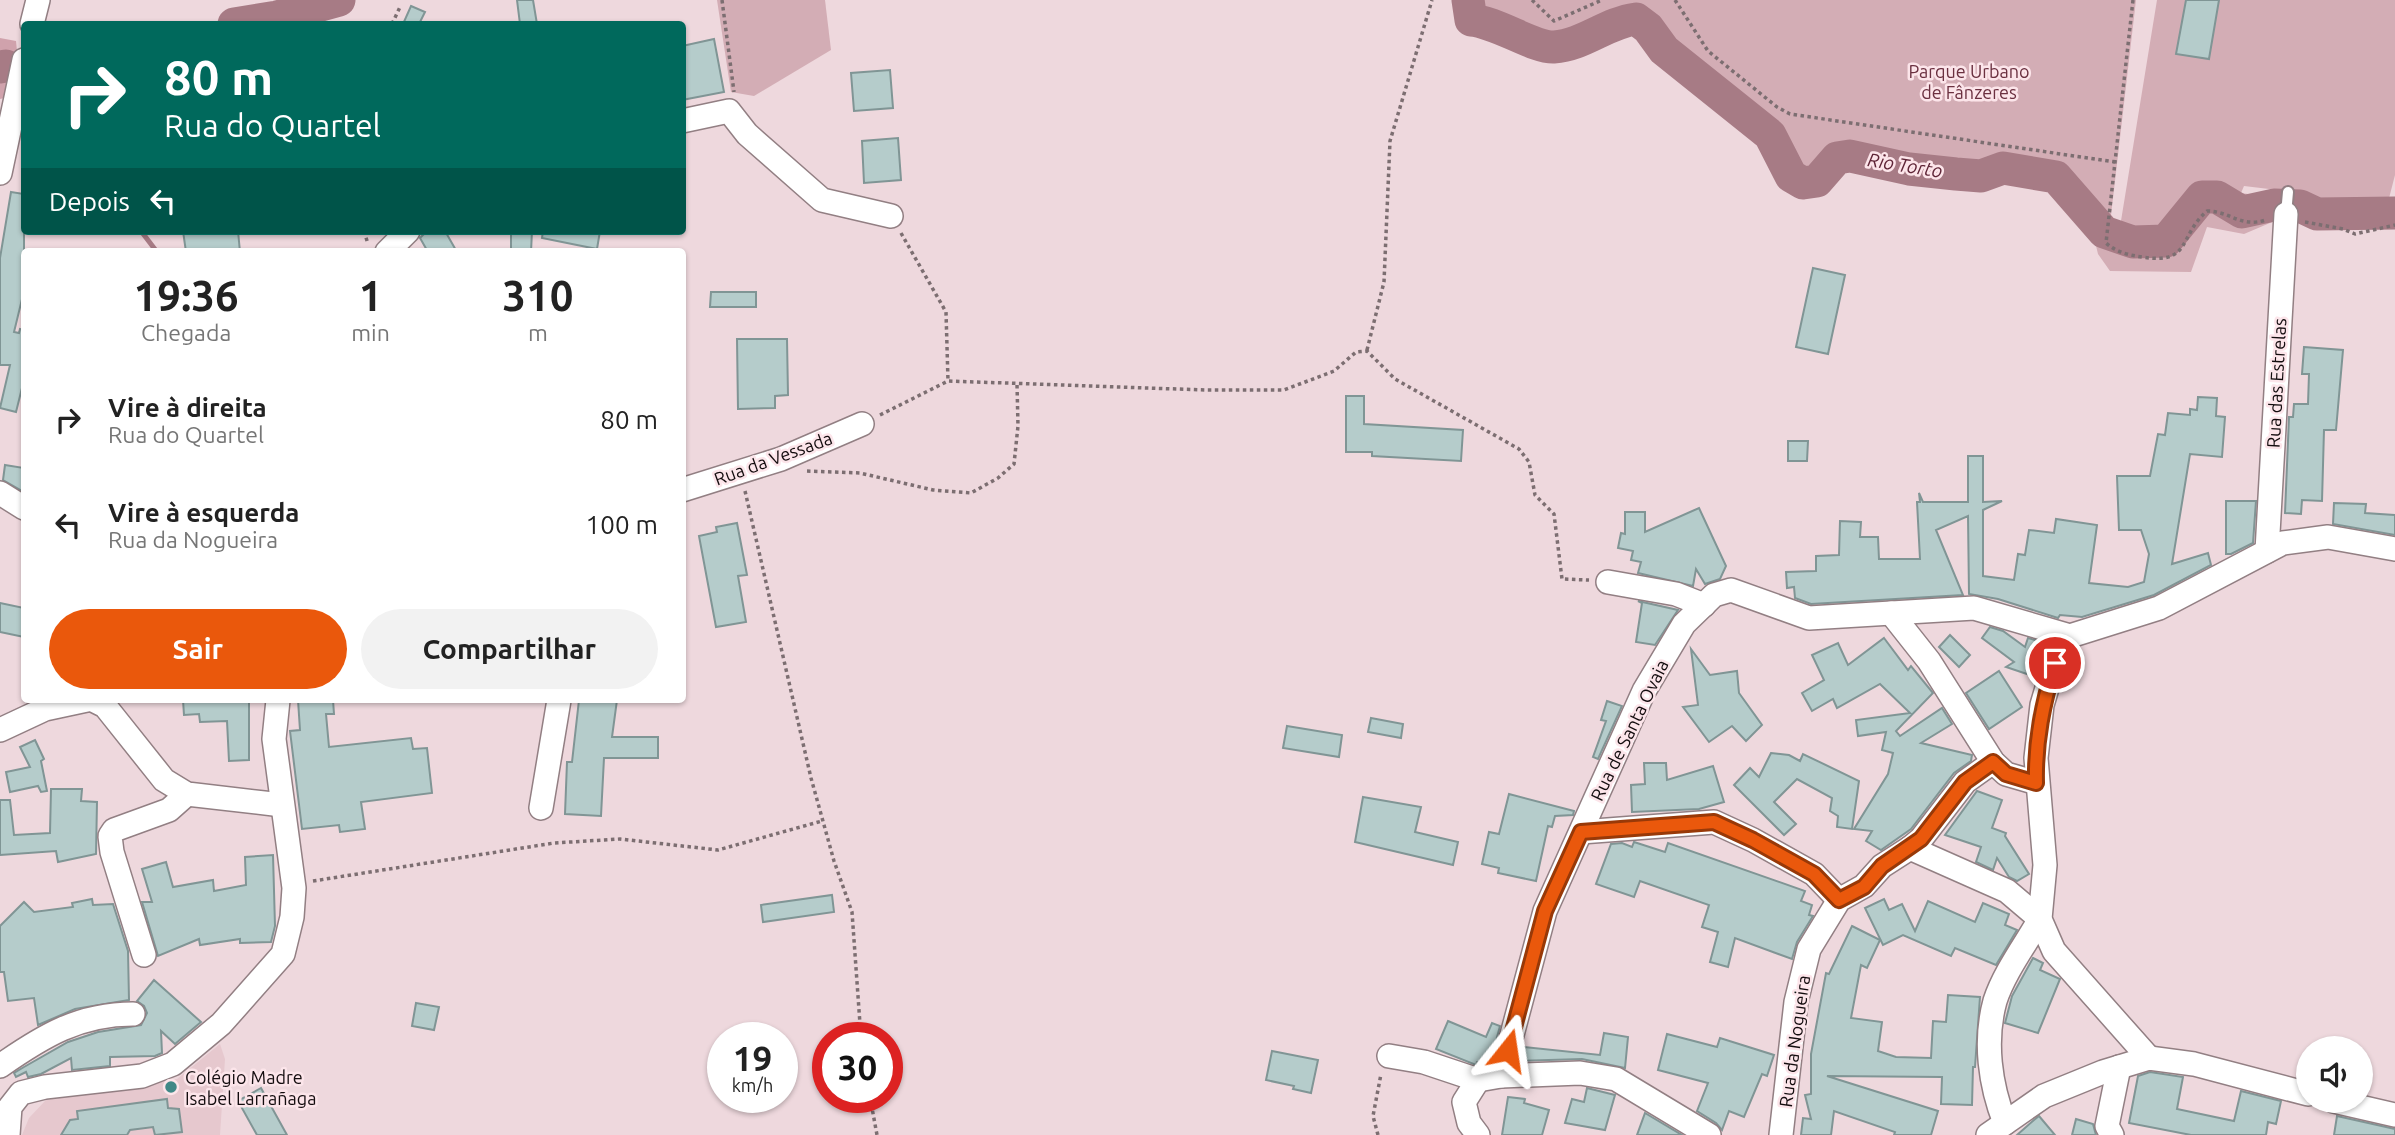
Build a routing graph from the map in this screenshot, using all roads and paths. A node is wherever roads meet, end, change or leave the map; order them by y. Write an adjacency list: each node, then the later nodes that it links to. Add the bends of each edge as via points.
1 (38, 0): 9 (street)
2 (722, 0): 12 (path, via 735,90)
3 (1432, 0): 21 (path, via 1390,141 1384,282)
4 (1532, 0): 5 (path, via 1554,21)
5 (1602, 0)
6 (1675, 0): 14 (path, via 1708,51 1790,114)
7 (2133, 0): 14 (path)
8 (400, 7): 10 (path)
9 (33, 21)
10 (393, 21)
11 (21, 75): 15 (street)
12 (729, 111): 13 (street); 17 (street, via 747,134 822,200)
13 (686, 120)
14 (2115, 162): 16 (path, via 2106,243 2125,254 2163,260 2176,254 2207,211 2251,224)
15 (0, 173)
16 (2287, 202): 18 (path, via 2292,220 2355,234); 31 (street, Rua das Estrelas)
17 (891, 216): 22 (path, via 946,312)
18 (2395, 225)
19 (404, 235): 20 (street)
20 (391, 248)
21 (1367, 351): 23 (path, via 1356,352 1334,371 1284,390); 32 (path, via 1395,379 1519,449 1529,462 1535,495 1554,514 1562,579)
22 (948, 381): 23 (path); 24 (path)
23 (1017, 384): 25 (path, via 1014,464 971,493 933,490 860,473)
24 (862, 424): 26 (street, Rua da Vessada)
25 (800, 470)
26 (740, 472): 27 (street, Rua da Vessada); 46 (path)
27 (686, 489)
28 (0, 493): 29 (street)
29 (21, 506)
30 (2395, 549): 31 (street, via 2328,537 2283,542)
31 (2267, 551): 35 (street, via 2159,608)
32 (1608, 582): 33 (street, via 1676,594)
33 (1704, 605): 34 (street, Rua de Santa Ovaia, via 1714,595 1731,590 1809,618); 47 (street, Rua de Santa Ovaia, via 1684,624 1644,691)
34 (1891, 613): 35 (street, Rua de Santa Ovaia, via 1974,608); 41 (street, via 1929,661)
35 (2070, 636): 42 (street, via 2061,641 2042,705)
36 (74, 703): 40 (street, via 45,709)
37 (99, 703): 43 (street, via 164,780)
38 (278, 703): 44 (street, via 274,739)
39 (558, 703): 45 (street)
40 (0, 730)
41 (1993, 762): 42 (street, via 2006,774); 48 (street, Rua da Nogueira, via 1965,782)
42 (2036, 783): 51 (street, via 2045,865)
43 (187, 794): 44 (street); 52 (street, via 169,810 114,830 110,836)
44 (282, 805): 49 (street)
45 (541, 808)
46 (823, 821): 49 (path, via 718,850 620,839 554,843); 54 (path, via 852,912)
47 (1581, 832): 50 (street, via 1714,822 1814,874); 59 (street, Rua de Santa Ovaia, via 1545,911)
48 (1910, 848): 50 (street, Rua da Nogueira, via 1882,866 1864,887); 51 (street, via 2007,891)
49 (293, 884): 62 (street, via 292,917 283,954 221,1024 173,1064 142,1076 32,1089)
50 (1839, 900): 72 (street, Rua da Nogueira, via 1809,948 1796,1002)
51 (2040, 919): 56 (street, via 2054,951); 66 (street, via 1996,1000 1989,1060)
52 (144, 955)
53 (133, 1014): 57 (street, via 109,1014 44,1035)
54 (860, 1022)
55 (1389, 1056): 60 (street); 69 (path, via 1380,1076 1373,1116)
56 (2148, 1058): 58 (street); 61 (street, via 2194,1064)
57 (0, 1066)
58 (2119, 1068): 66 (street, via 2044,1096); 73 (street, via 2107,1126)
59 (1501, 1076): 60 (street); 71 (street, via 1580,1073 1616,1079)
60 (1478, 1080): 70 (street, via 1464,1102 1469,1123)
61 (2296, 1091)
62 (5, 1098): 67 (street)
63 (2373, 1110): 65 (street)
64 (873, 1113): 68 (path)
65 (2395, 1115)
66 (1997, 1129)
67 (8, 1135)
68 (877, 1135)
69 (1378, 1135)
70 (1478, 1135)
71 (1709, 1135)
72 (1781, 1135)
73 (2112, 1135)

